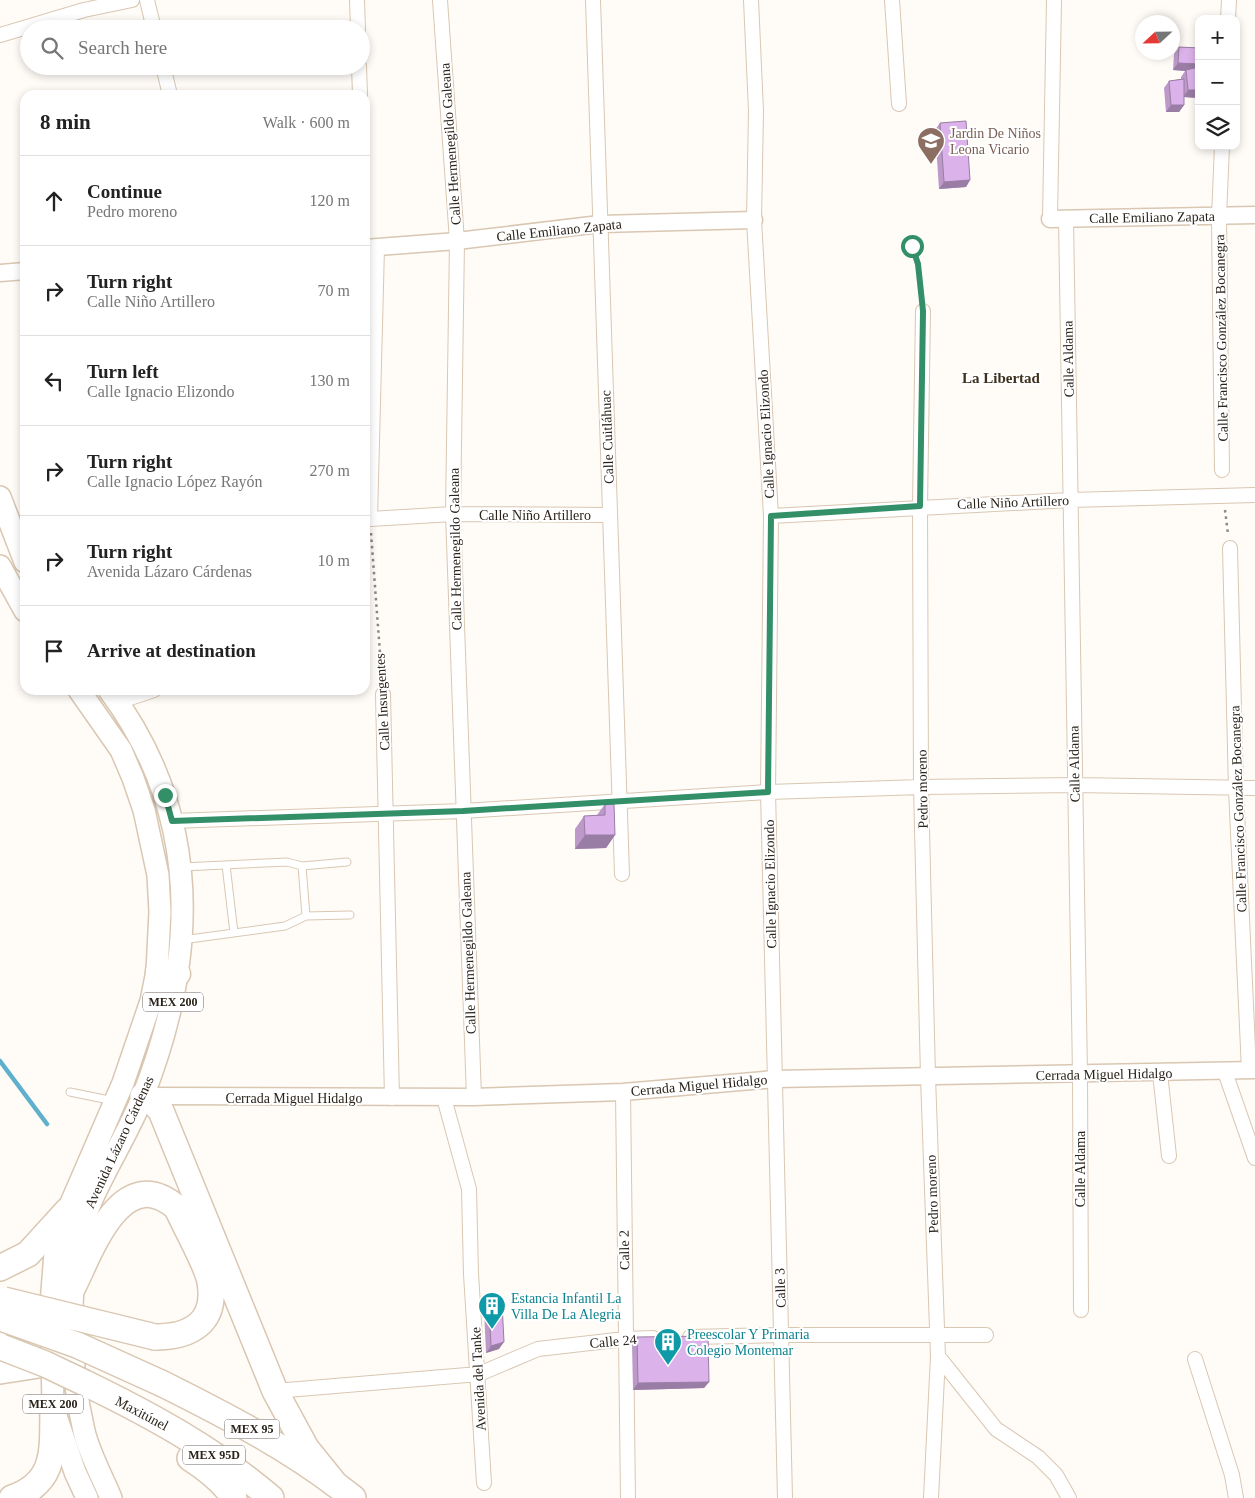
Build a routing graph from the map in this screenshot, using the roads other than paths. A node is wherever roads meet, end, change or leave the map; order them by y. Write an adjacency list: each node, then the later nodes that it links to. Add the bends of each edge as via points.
1 (132, 0): 11 (street)
2 (147, 0): 12 (street)
3 (357, 0): 13 (street)
4 (440, 0): 27 (street, Calle Hermenegildo Galeana)
5 (593, 0): 26 (street, Calle Cuitláhuac)
6 (751, 0): 25 (street, Calle Ignacio Elizondo, via 756,111)
7 (892, 0): 20 (street)
8 (1054, 0): 24 (street, Calle Aldama)
9 (1229, 0): 10 (street)
10 (1228, 15)
11 (50, 20)
12 (152, 20)
13 (358, 20)
14 (20, 29): 15 (street)
15 (0, 35)
16 (165, 75): 18 (street)
17 (359, 75): 19 (street)
18 (169, 90)
19 (360, 90)
20 (900, 104)
21 (1222, 150): 23 (street, Calle Francisco González Bocanegra)
22 (1255, 215): 23 (street, Calle Emiliano Zapata)
23 (1219, 217): 24 (street, Calle Emiliano Zapata); 32 (street, Calle Francisco González Bocanegra)
24 (1058, 219): 35 (street, Calle Aldama)
25 (754, 220): 26 (street, Calle Emiliano Zapata); 39 (street, Calle Ignacio Elizondo)
26 (600, 224): 27 (street, Calle Emiliano Zapata); 38 (street, Calle Cuitláhuac)
27 (457, 241): 28 (street, Calle Emiliano Zapata); 37 (street, Calle Hermenegildo Galeana)
28 (371, 248): 37 (street, Calle Niño Artillero, via 370,519)
29 (20, 271): 30 (street)
30 (0, 273)
31 (923, 311): 36 (street, Pedro moreno)
32 (1222, 470)
33 (1255, 495): 35 (street, Calle Niño Artillero)
34 (0, 497): 40 (main road)
35 (1070, 500): 36 (street, Calle Niño Artillero); 47 (street, Calle Aldama)
36 (920, 506): 39 (street, Calle Niño Artillero); 48 (street, Pedro moreno)
37 (453, 514): 38 (street, Calle Niño Artillero); 53 (street, Calle Hermenegildo Galeana)
38 (610, 515): 52 (street, Calle Cuitláhuac)
39 (771, 516): 51 (street, Calle Ignacio Elizondo)
40 (20, 547)
41 (1230, 548): 50 (street, Calle Francisco González Bocanegra)
42 (0, 566): 43 (main road)
43 (20, 602)
44 (383, 694): 54 (street, Calle Insurgentes)
45 (82, 695): 65 (main road, Avenida Lázaro Cárdenas / MEX 200, via 121,750 144,810 158,875)
46 (114, 696): 55 (main road, Avenida Lázaro Cárdenas / MEX 200, via 155,766)
47 (1074, 785): 48 (street); 50 (street); 69 (street, Calle Aldama)
48 (921, 787): 51 (street); 70 (street, Pedro moreno)
49 (1255, 788): 50 (street)
50 (1236, 789): 66 (street, Calle Francisco González Bocanegra)
51 (768, 792): 52 (street); 71 (street, Calle Ignacio Elizondo)
52 (620, 801): 53 (street); 60 (street, Calle Cuitláhuac)
53 (463, 811): 54 (street); 77 (street, Calle Hermenegildo Galeana)
54 (386, 812): 55 (street); 75 (street, Calle Insurgentes)
55 (172, 821): 59 (main road, Avenida Lázaro Cárdenas / MEX 200)
56 (347, 862): 58 (lane)
57 (226, 865): 58 (lane, via 287,862); 59 (lane); 63 (lane)
58 (302, 866): 62 (lane)
59 (180, 868): 64 (main road, Avenida Lázaro Cárdenas / MEX 200)
60 (622, 874)
61 (350, 915): 62 (lane)
62 (306, 916): 63 (lane, via 285,926)
63 (234, 933): 64 (lane)
64 (182, 940): 65 (main road, Avenida Lázaro Cárdenas / MEX 200)
65 (168, 973): 74 (main road, Avenida Lázaro Cárdenas / MEX 200, via 163,1040); 78 (main road, Avenida Lázaro Cárdenas / MEX 200, via 151,1001)
66 (1252, 1070): 67 (street, Cerrada Miguel Hidalgo)
67 (1225, 1072): 68 (street, Cerrada Miguel Hidalgo); 80 (street)
68 (1160, 1073): 69 (street, Cerrada Miguel Hidalgo); 79 (street)
69 (1080, 1075): 70 (street, Cerrada Miguel Hidalgo); 85 (street, Calle Aldama)
70 (928, 1077): 71 (street, Cerrada Miguel Hidalgo); 86 (street, Pedro moreno)
71 (775, 1079): 73 (street, Cerrada Miguel Hidalgo); 87 (street, Calle 3)
72 (70, 1092): 78 (lane)
73 (623, 1092): 77 (street, Cerrada Miguel Hidalgo); 89 (street, Calle 2)
74 (143, 1096): 75 (street, Cerrada Miguel Hidalgo); 83 (main road, Avenida Lázaro Cárdenas / MEX 200, via 87,1213 75,1252); 95 (highway, via 161,1111)
75 (392, 1098): 76 (street, Cerrada Miguel Hidalgo)
76 (444, 1098): 77 (street, Cerrada Miguel Hidalgo); 93 (street, Avenida del Tanke, via 469,1189 471,1274)
77 (474, 1098)
78 (116, 1101): 81 (main road, Avenida Lázaro Cárdenas / MEX 200)
79 (1169, 1156)
80 (1255, 1158)
81 (68, 1210): 82 (highway, via 28,1254); 96 (main road, Avenida Lázaro Cárdenas / MEX 200, via 55,1253 51,1304)
82 (0, 1268)
83 (73, 1287): 84 (highway, bridge, via 106,1220 136,1196 153,1195 177,1208 210,1281 212,1302 205,1317 192,1330 176,1337 155,1337); 101 (main road, Avenida Lázaro Cárdenas / MEX 200, via 74,1370 84,1432)
84 (1, 1309): 98 (highway, MEX 95, bridge, via 246,1426)
85 (1081, 1310)
86 (936, 1334): 87 (street, Calle 24); 88 (street, Calle 24); 91 (street, Pedro moreno)
87 (782, 1335): 89 (street, Calle 24); 105 (street, Calle 3)
88 (986, 1335)
89 (625, 1339): 93 (street, Calle 24, via 538,1350); 104 (street, Calle 2)
90 (0, 1355): 94 (highway, Maxitúnel, bridge, via 45,1364)
91 (938, 1356): 106 (street, Pedro moreno); 107 (street, via 996,1429 1038,1457 1056,1475)
92 (1195, 1360): 108 (street, via 1232,1475)
93 (479, 1374): 95 (street, Calle 24); 97 (street, Avenida del Tanke)
94 (85, 1383): 102 (highway, via 100,1404 114,1415 207,1468); 103 (highway, Maxitúnel / MEX 95D, via 153,1417 241,1472)
95 (275, 1391): 98 (highway, via 306,1448)
96 (53, 1407): 99 (highway, via 48,1469 35,1486); 100 (main road, MEX 200)
97 (484, 1483)
98 (344, 1491)
99 (12, 1498)
100 (87, 1498)
101 (111, 1498)
102 (234, 1498)
103 (271, 1498)
104 (628, 1498)
105 (785, 1498)
106 (931, 1498)
107 (1069, 1498)
108 (1236, 1498)

